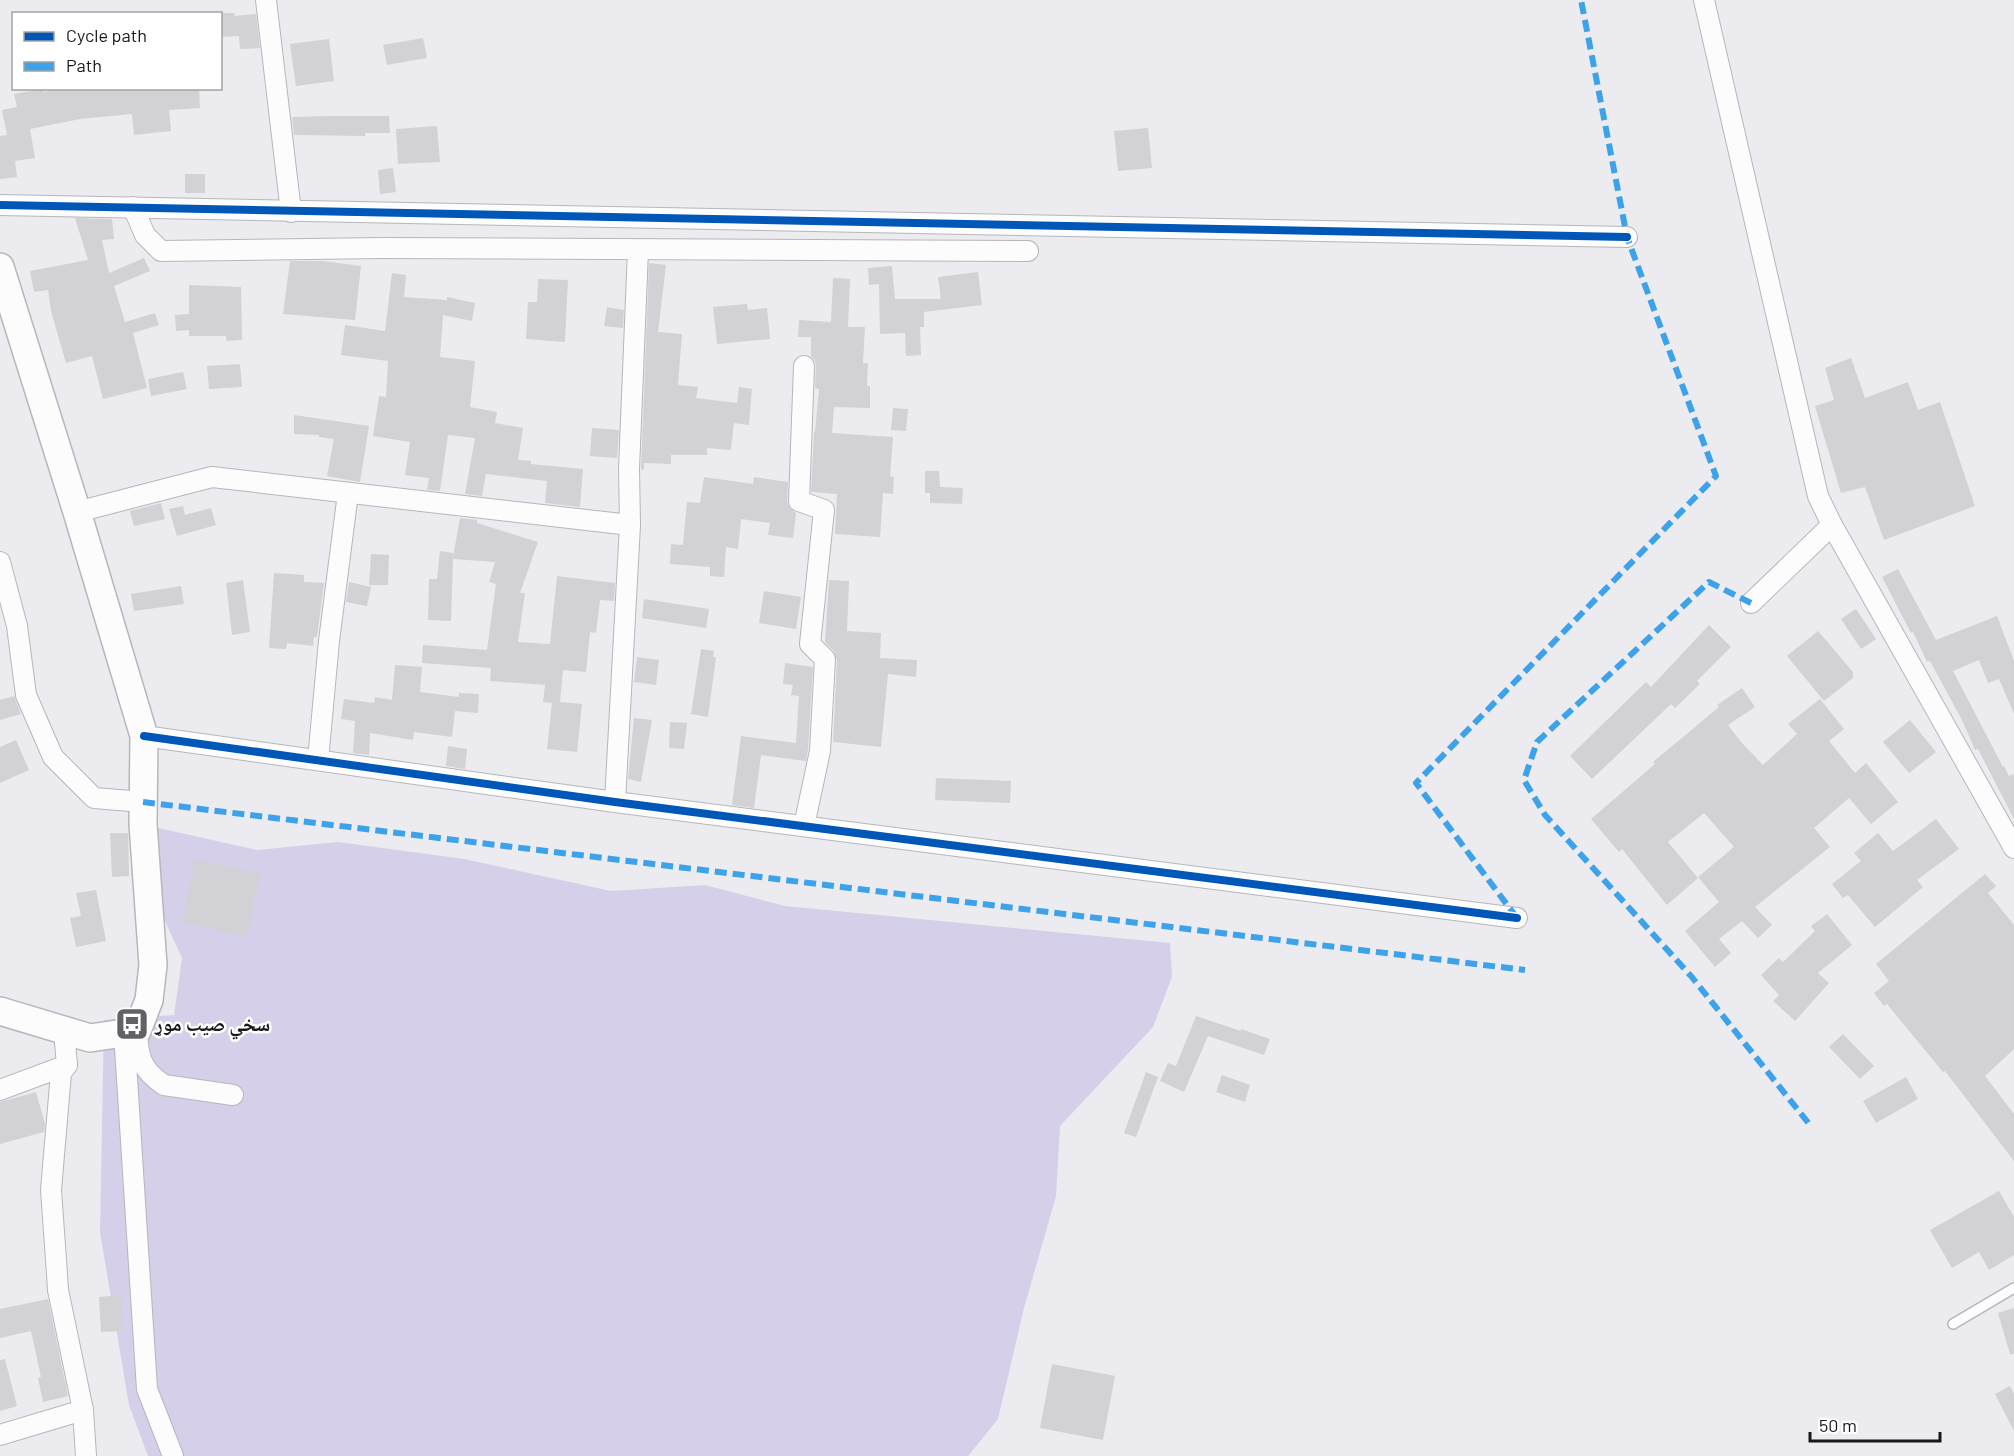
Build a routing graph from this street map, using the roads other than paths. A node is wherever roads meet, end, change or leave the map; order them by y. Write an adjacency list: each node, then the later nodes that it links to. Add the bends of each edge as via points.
1 (266, 0): 5 (street)
2 (1704, 0): 14 (street, via 1818,496)
3 (0, 205): 4 (street)
4 (133, 207): 5 (street); 7 (street, via 145,235 161,251)
5 (291, 212): 6 (street)
6 (1627, 237)
7 (638, 250): 8 (street); 13 (street)
8 (1028, 251)
9 (0, 267): 12 (street)
10 (804, 366): 22 (street, via 799,501 824,510 810,645 825,659 820,751)
11 (348, 493): 12 (street, via 212,477); 13 (street); 19 (street)
12 (77, 512): 18 (street)
13 (630, 525): 21 (street)
14 (1832, 525): 16 (street); 23 (street)
15 (0, 562): 17 (street)
16 (1751, 603)
17 (8, 629): 20 (street, via 26,694 53,757 94,798)
18 (144, 736): 19 (street); 20 (street)
19 (318, 760): 21 (street)
20 (144, 802): 27 (street, via 153,965 149,1000)
21 (615, 802): 22 (street)
22 (804, 826): 24 (street)
23 (2014, 848)
24 (1517, 918)
25 (0, 1011): 26 (street)
26 (64, 1030): 27 (street, via 90,1038); 28 (street)
27 (130, 1031): 30 (street, via 144,1066 164,1085); 36 (street, via 147,1389)
28 (67, 1065): 29 (street); 33 (street, via 61,1073 51,1190 58,1290)
29 (0, 1090)
30 (232, 1095)
31 (2014, 1288): 32 (lane)
32 (1953, 1324)
33 (83, 1410): 34 (street); 35 (street)
34 (0, 1435)
35 (86, 1456)
36 (172, 1456)

